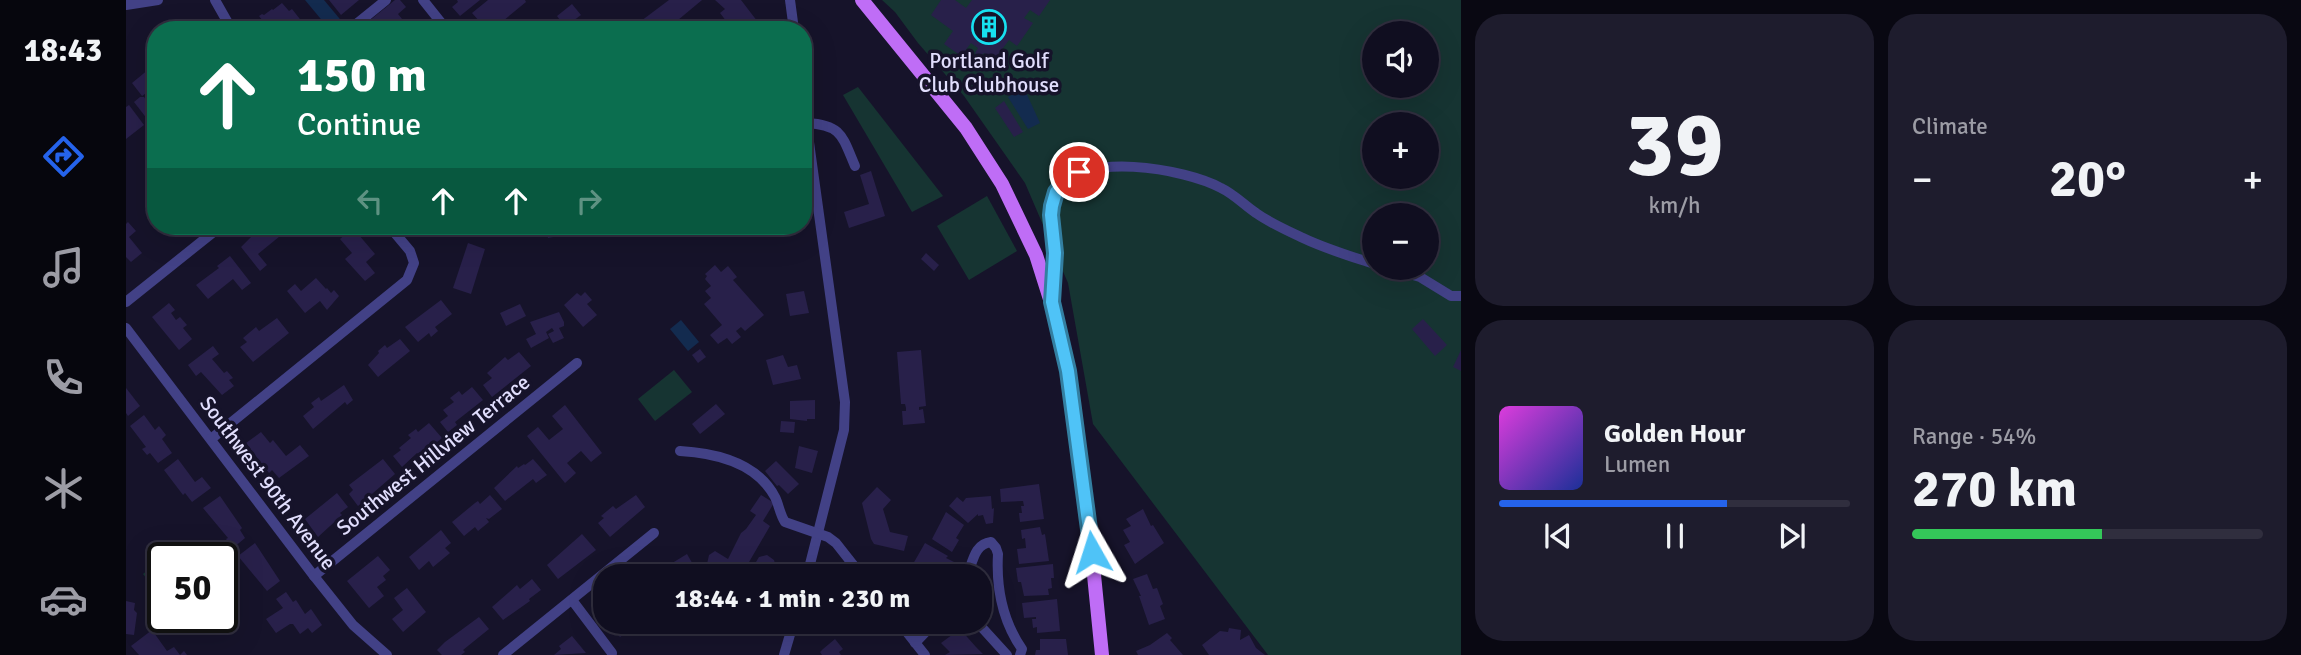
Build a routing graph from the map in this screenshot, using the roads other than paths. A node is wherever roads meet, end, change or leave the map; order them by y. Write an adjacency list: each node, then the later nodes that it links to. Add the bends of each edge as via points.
1 (158, 0): 7 (street)
2 (215, 0): 8 (street)
3 (386, 0): 9 (street)
4 (423, 0): 10 (street)
5 (790, 0): 11 (street)
6 (862, 0): 21 (main road, via 966,128 1002,184 1036,255)
7 (126, 5)
8 (227, 21)
9 (360, 21)
10 (440, 21)
11 (793, 21)
12 (812, 123): 14 (street, via 835,129)
13 (812, 160): 26 (street, via 845,402 844,430)
14 (855, 166)
15 (209, 235): 20 (street)
16 (396, 235): 24 (street, via 414,262 407,280)
17 (1362, 260): 21 (street, via 1304,239 1195,176 1101,167 1079,172 1056,192 1051,215 1055,253)
18 (1425, 280): 19 (street, via 1451,296)
19 (1461, 296)
20 (126, 302)
21 (1052, 302): 45 (main road, via 1076,418)
22 (126, 328): 24 (street, Southwest 90th Avenue)
23 (577, 363): 31 (street, Southwest Hillview Terrace)
24 (211, 439): 31 (street, Southwest 90th Avenue)
25 (680, 451): 26 (street, via 730,460 750,471 765,482 785,522)
26 (819, 532): 28 (street); 29 (street, via 836,543)
27 (654, 533): 32 (street)
28 (810, 564)
29 (853, 564)
30 (972, 564): 44 (street, via 978,547 991,542 998,554 1002,609 1022,649)
31 (314, 576): 39 (street, Southwest 90th Avenue, via 353,625)
32 (572, 600): 38 (street); 40 (street)
33 (790, 634): 41 (street)
34 (908, 634): 37 (street)
35 (924, 634): 37 (street)
36 (988, 634): 43 (street)
37 (915, 643): 42 (street)
38 (612, 653)
39 (387, 655)
40 (503, 655)
41 (784, 655)
42 (925, 655)
43 (1007, 655)
44 (1020, 655)
45 (1102, 655)

